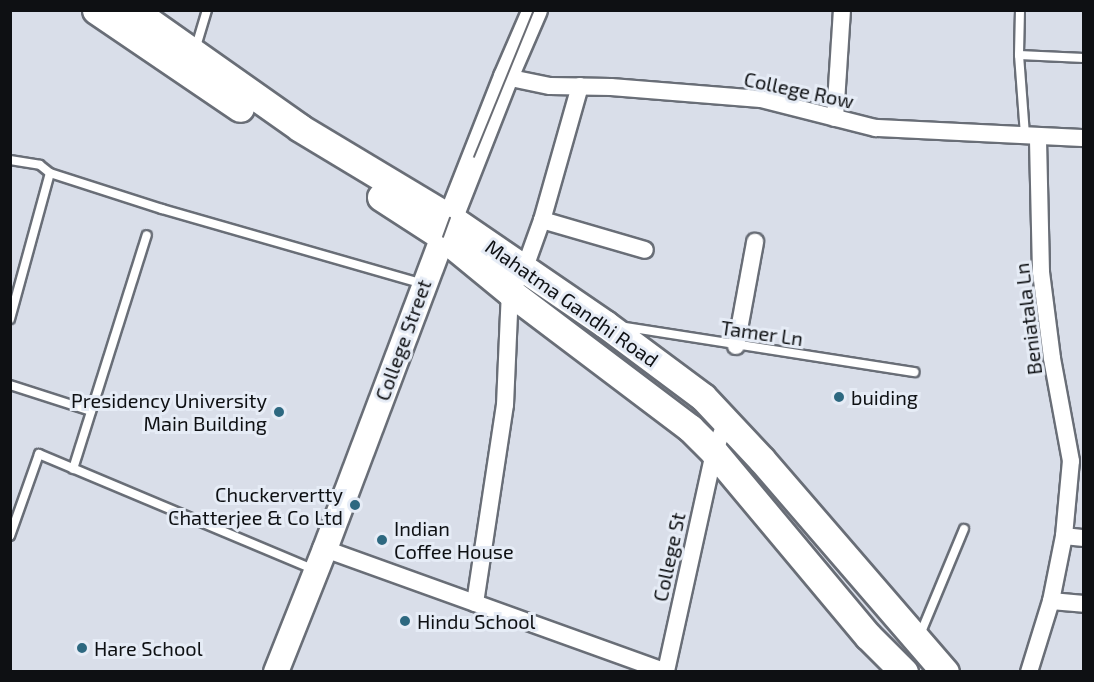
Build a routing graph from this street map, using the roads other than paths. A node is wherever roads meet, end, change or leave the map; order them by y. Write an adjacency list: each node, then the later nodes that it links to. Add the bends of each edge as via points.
1 (96, 10): 9 (main road, Mahatma Gandhi Road)
2 (133, 10): 9 (main road, Mahatma Gandhi Road)
3 (207, 10): 9 (lane)
4 (535, 10): 10 (main road, College Street)
5 (842, 10): 12 (street)
6 (1020, 10): 7 (lane)
7 (1019, 55): 8 (lane); 13 (lane)
8 (1083, 58)
9 (191, 64): 18 (main road, Mahatma Gandhi Road)
10 (506, 77): 11 (street, College Row, via 550,86); 18 (main road, College Street)
11 (580, 86): 12 (street, College Row, via 761,99); 17 (street)
12 (835, 118): 13 (street, College Row, via 876,128)
13 (1031, 135): 14 (street, College Row); 32 (street, Beniatala Ln, via 1052,358)
14 (1083, 138)
15 (10, 160): 16 (lane, via 40,165)
16 (50, 173): 23 (lane); 24 (lane)
17 (542, 220): 21 (street); 22 (street)
18 (446, 227): 22 (main road, Mahatma Gandhi Road); 23 (main road, College Street)
19 (147, 235): 29 (lane)
20 (755, 242): 26 (street)
21 (645, 250)
22 (517, 281): 25 (main road, Mahatma Gandhi Road); 31 (main road, Mahatma Gandhi Road); 40 (street, via 506,405)
23 (424, 284): 38 (main road, College Street)
24 (10, 319)
25 (604, 324): 26 (lane, Tamer Ln); 30 (main road, Mahatma Gandhi Road, via 703,398)
26 (736, 346): 27 (lane, Tamer Ln)
27 (915, 372)
28 (10, 385): 29 (lane)
29 (91, 411): 33 (lane)
30 (726, 422): 31 (street, College St); 42 (main road, Mahatma Gandhi Road)
31 (714, 452): 43 (street, College St); 45 (main road, Mahatma Gandhi Road, via 868,636)
32 (1077, 462): 36 (street, Beniatala Ln)
33 (73, 469): 35 (lane, via 39,454); 38 (lane)
34 (964, 530): 42 (lane)
35 (10, 536)
36 (1064, 536): 37 (street); 39 (street, Beniatala Ln)
37 (1083, 538)
38 (321, 560): 40 (street); 44 (main road, College Street)
39 (1051, 601): 41 (street); 47 (street, Beniatala Ln)
40 (475, 603): 43 (street)
41 (1083, 603)
42 (918, 640): 46 (main road, Mahatma Gandhi Road)
43 (666, 671)
44 (276, 672)
45 (904, 672)
46 (945, 672)
47 (1029, 672)

